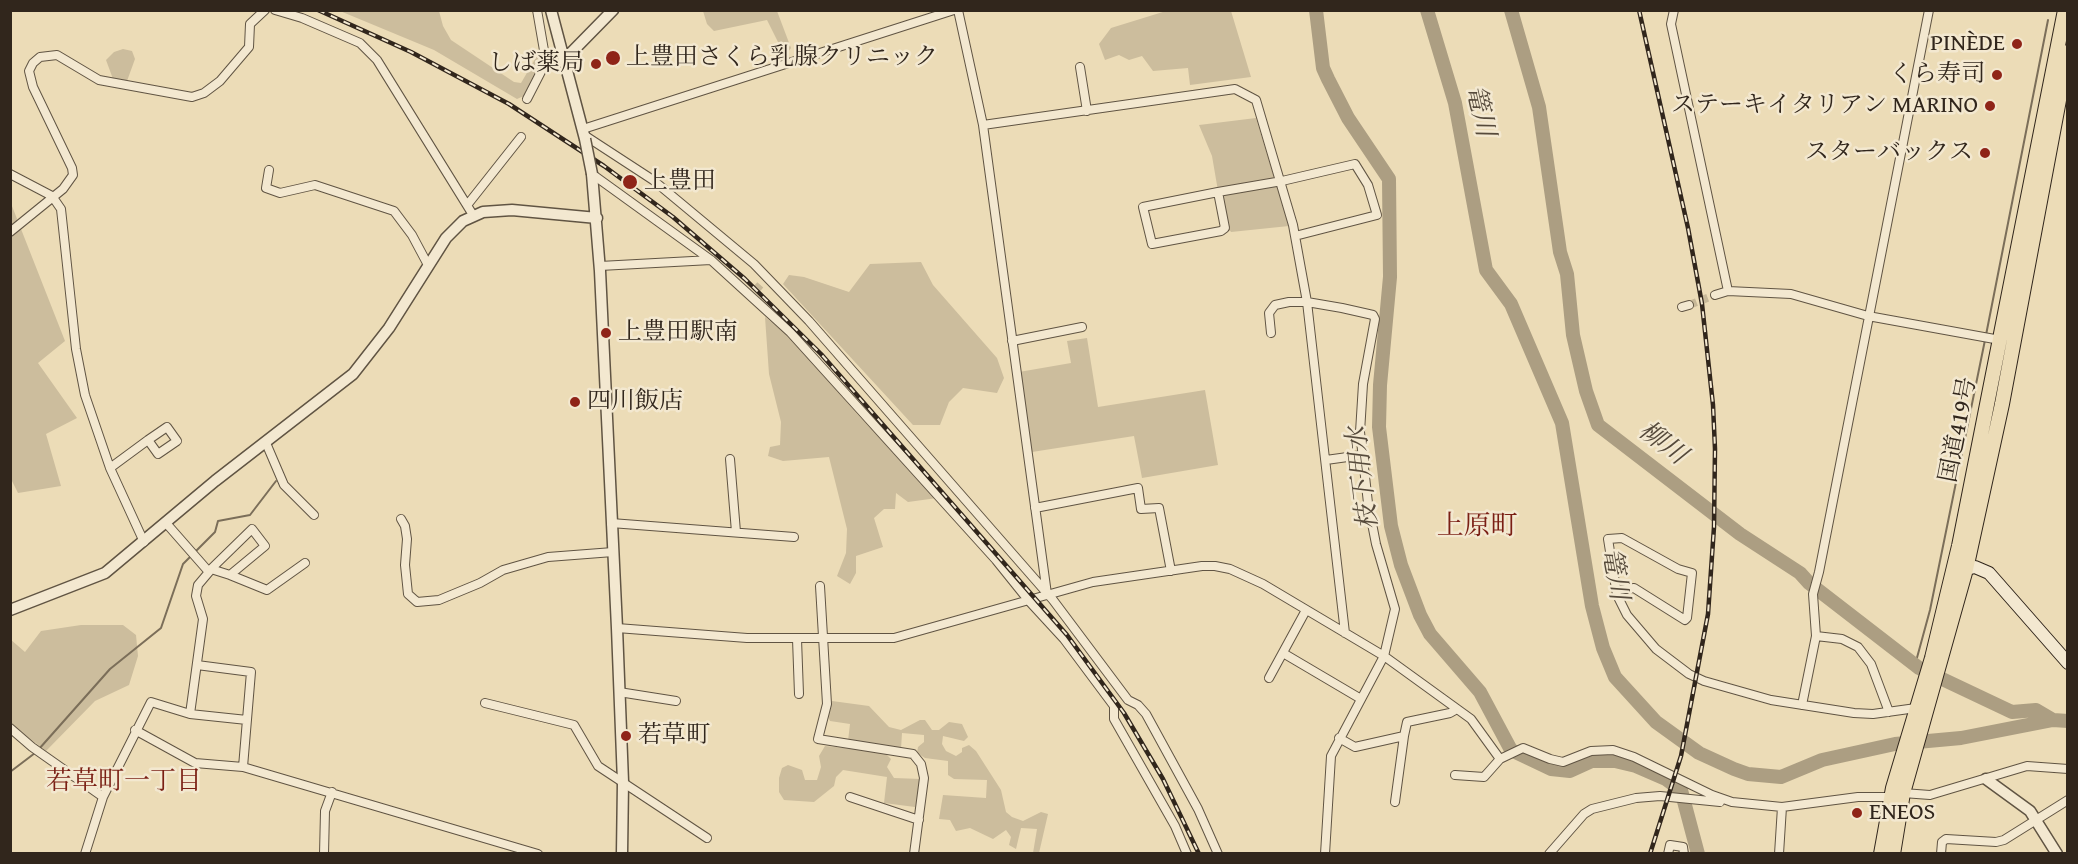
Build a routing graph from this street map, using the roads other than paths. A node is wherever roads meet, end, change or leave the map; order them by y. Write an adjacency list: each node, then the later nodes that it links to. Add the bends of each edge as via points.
1 (265, 10): 23 (street, via 250,24 249,47 220,81 192,97 99,80 57,55 40,57 33,63 29,71 33,87 72,168 71,181)
2 (275, 10): 24 (street, via 352,39 377,60)
3 (537, 10): 13 (street, via 546,62)
4 (551, 10): 11 (street)
5 (613, 10): 11 (street)
6 (956, 10): 15 (street); 16 (street)
7 (1674, 10): 32 (street, via 1671,24)
8 (1929, 10): 35 (street)
9 (2065, 10): 38 (highway, 国道419号)
10 (2067, 52): 56 (highway, 国道419号, via 2002,404)
11 (565, 59): 16 (street)
12 (1080, 67): 14 (street)
13 (527, 99)
14 (1087, 111): 15 (street); 21 (street, via 1242,90 1256,100)
15 (983, 125): 39 (street)
16 (584, 135): 20 (street, bridge); 62 (street, via 653,180 809,321)
17 (521, 137): 24 (street)
18 (269, 170): 30 (street, via 266,188 280,193 315,185 394,211)
19 (10, 174): 23 (street)
20 (592, 174): 26 (street); 29 (street)
21 (1282, 181): 22 (street); 28 (street); 28 (street, via 1352,162 1368,185 1377,215)
22 (1218, 192): 22 (street, via 1143,207 1152,244 1221,231 1224,228)
23 (52, 196): 27 (street); 45 (street, via 61,209 80,372)
24 (468, 204): 25 (street)
25 (474, 215): 26 (street, via 512,210); 30 (street, via 452,230)
26 (597, 219): 31 (street)
27 (10, 232)
28 (1295, 236): 34 (street)
29 (711, 260): 31 (street); 63 (street, via 753,293 790,332 919,472)
30 (428, 265): 41 (street, via 389,328 353,374)
31 (600, 266): 50 (street)
32 (1728, 291): 33 (street); 35 (street, via 1791,294)
33 (1715, 295)
34 (1306, 302): 37 (street, via 1275,305 1268,317); 42 (street, via 1373,315 1375,319 1361,400); 44 (street)
35 (1868, 316): 38 (street); 68 (street, via 1813,594)
36 (1082, 327): 39 (street)
37 (1270, 333)
38 (1990, 338): 73 (highway, 国道419号, via 1959,546)
39 (1012, 341): 46 (street)
40 (148, 440): 45 (street)
41 (266, 443): 47 (street, via 284,485); 49 (street)
42 (1362, 455): 44 (street); 72 (street, via 1376,544 1395,605)
43 (730, 459): 51 (street)
44 (1326, 460): 67 (street)
45 (110, 468): 53 (street)
46 (1035, 508): 58 (street, via 1138,488 1141,509 1159,508); 62 (street)
47 (314, 515)
48 (400, 519): 54 (street, via 407,539 408,594 417,602 439,600 503,570 548,557)
49 (166, 523): 53 (street); 57 (street)
50 (611, 524): 51 (street); 54 (street)
51 (736, 532): 52 (street)
52 (794, 537)
53 (144, 542): 64 (street, via 105,573)
54 (613, 552): 66 (street)
55 (305, 563): 59 (street, via 267,590)
56 (1966, 569): 73 (highway, 国道419号); 74 (main road, via 1975,567 1989,573)
57 (210, 571): 59 (street); 59 (street, via 252,529 265,546); 75 (street, via 198,585 196,596 203,619)
58 (1171, 571): 62 (street, via 1093,582); 65 (street, via 1202,566 1230,569)
59 (230, 575)
60 (820, 586): 70 (street)
61 (1617, 590): 61 (street, via 1634,588 1685,620 1692,573 1622,538 1608,539); 82 (street, via 1627,615 1648,641 1689,674 1719,687)
62 (1047, 594): 63 (street); 115 (street, via 1128,700 1146,714)
63 (1029, 601): 70 (street, via 894,638); 114 (street, via 1064,639 1114,706 1114,719)
64 (10, 610)
65 (1305, 612): 67 (street); 71 (street)
66 (617, 628): 69 (street); 77 (street)
67 (1345, 633): 72 (street)
68 (1816, 636): 82 (street); 85 (street, via 1842,639 1858,647 1871,664)
69 (797, 639): 70 (street); 78 (street)
70 (823, 639): 106 (street, via 827,704 818,739 914,754 924,778)
71 (1283, 653): 76 (street); 79 (street)
72 (1384, 656): 79 (street); 83 (street)
73 (1936, 660): 84 (highway, 国道419号)
74 (2067, 663)
75 (196, 665): 86 (street); 87 (street, via 251,672)
76 (1269, 678)
77 (619, 692): 80 (street); 97 (street)
78 (799, 694)
79 (1361, 699): 91 (street)
80 (676, 701)
81 (485, 703): 97 (street, via 574,725 598,766)
82 (1802, 705): 85 (street, via 1854,713)
83 (1457, 709): 90 (street, via 1407,722); 92 (street, via 1471,719)
84 (1921, 709): 85 (street); 98 (highway, 国道419号)
85 (1889, 712)
86 (190, 714): 87 (street); 89 (street, via 151,702)
87 (247, 720): 93 (street)
88 (10, 728): 100 (street)
89 (135, 730): 93 (street, via 195,763); 100 (street)
90 (1404, 736): 91 (street, via 1355,747); 103 (street)
91 (1339, 738): 116 (street, via 1330,762)
92 (1503, 758): 95 (street, via 1484,777); 104 (street, via 1523,748 1563,762 1591,751 1622,752 1696,789)
93 (243, 767): 99 (street)
94 (2067, 769): 96 (street, via 2026,766)
95 (1455, 775)
96 (1986, 779): 98 (street, via 1981,777 1968,785 1930,795); 107 (street)
97 (622, 782): 108 (street); 112 (street)
98 (1898, 791): 105 (street); 121 (highway, 国道419号); 122 (highway, 国道419号)
99 (332, 792): 110 (street, via 325,811); 111 (street)
100 (103, 797): 109 (street)
101 (850, 797): 106 (street)
102 (2067, 800): 107 (street)
103 (1395, 802)
104 (1732, 802): 105 (street); 117 (street, via 1660,796 1602,806 1584,814)
105 (1782, 807): 120 (street)
106 (919, 820): 113 (street)
107 (2035, 820): 123 (street, via 1996,842 1946,839); 124 (street)
108 (706, 838)
109 (85, 854)
110 (324, 854)
111 (538, 854)
112 (622, 854)
113 (914, 854)
114 (1187, 854)
115 (1218, 854)
116 (1325, 854)
117 (1549, 854)
118 (1668, 854): 119 (street, via 1670,845 1683,847)
119 (1684, 854)
120 (1779, 854)
121 (1881, 854)
122 (1893, 854)
123 (1941, 854)
124 (2057, 854)

